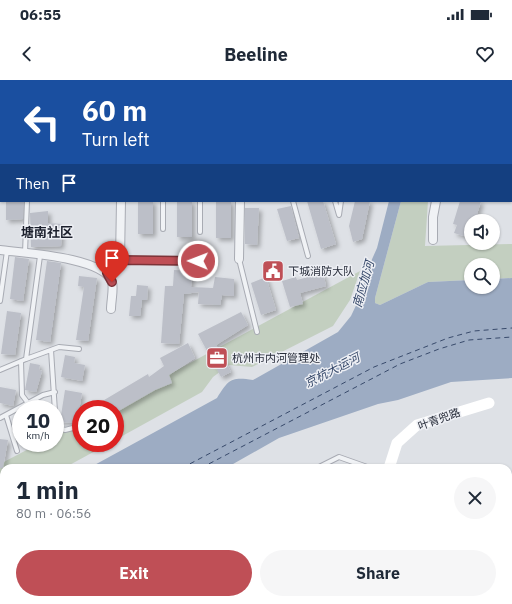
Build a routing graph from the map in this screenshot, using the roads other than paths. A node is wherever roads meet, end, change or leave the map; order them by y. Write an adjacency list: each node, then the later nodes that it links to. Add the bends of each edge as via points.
1 (27, 202): 14 (lane)
2 (121, 202): 18 (street)
3 (163, 202): 10 (lane)
4 (200, 202): 11 (lane)
5 (240, 202): 17 (street)
6 (293, 202): 16 (lane)
7 (335, 202): 8 (lane, via 339,215)
8 (342, 202)
9 (436, 202): 12 (street)
10 (163, 229)
11 (200, 232)
12 (433, 240)
13 (3, 250): 14 (street); 21 (lane)
14 (25, 253): 15 (street)
15 (40, 256): 20 (street, via 81,261); 26 (lane)
16 (308, 256)
17 (239, 259): 23 (lane)
18 (120, 260): 19 (lane); 20 (street)
19 (198, 261)
20 (107, 273): 22 (street, via 112,282)
21 (0, 301)
22 (111, 309)
23 (257, 332)
24 (79, 349): 25 (lane, via 59,347)
25 (51, 350): 26 (lane); 29 (lane)
26 (26, 359): 27 (lane)
27 (21, 361): 28 (lane); 30 (lane, via 22,395)
28 (0, 370)
29 (55, 392): 31 (lane); 36 (lane, via 56,427 65,430)
30 (26, 400)
31 (34, 400)
32 (489, 403): 40 (street, 叶青兜路, via 417,425 397,443)
33 (12, 412): 34 (lane)
34 (6, 415): 35 (lane); 37 (lane)
35 (0, 418)
36 (72, 428)
37 (12, 435)
38 (326, 464): 39 (lane, via 339,457)
39 (359, 464)
40 (390, 464)

